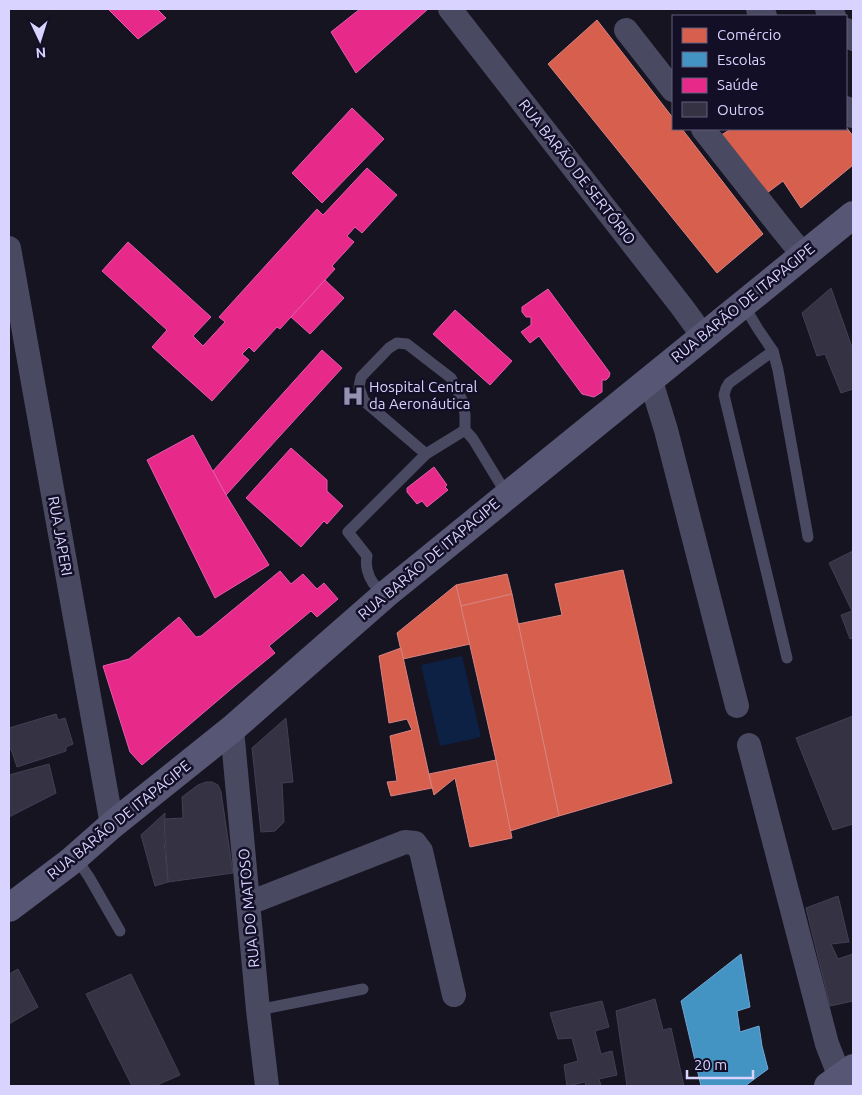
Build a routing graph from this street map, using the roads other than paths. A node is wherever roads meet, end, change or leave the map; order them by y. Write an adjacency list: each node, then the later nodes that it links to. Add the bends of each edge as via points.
1 (450, 9): 9 (street, RUA BARÃO DE SERTÓRIO)
2 (626, 30): 3 (street)
3 (672, 89)
4 (704, 130): 7 (street)
5 (853, 214): 7 (street, RUA BARÃO DE ITAPAGIPE)
6 (9, 248): 21 (street, RUA JAPERI)
7 (804, 255): 8 (street, RUA BARÃO DE ITAPAGIPE)
8 (742, 304): 9 (street, RUA BARÃO DE ITAPAGIPE); 10 (lane)
9 (703, 336): 11 (street, RUA BARÃO DE ITAPAGIPE)
10 (773, 351): 15 (lane); 17 (lane, via 729,383 724,395)
11 (650, 378): 14 (street, RUA BARÃO DE ITAPAGIPE); 18 (street)
12 (465, 430): 13 (lane); 13 (lane, via 463,402 451,378 407,344 397,343 361,376 359,387 364,401); 14 (lane)
13 (426, 454): 16 (lane, via 348,532 367,556 366,568 374,584)
14 (507, 495): 16 (street, RUA BARÃO DE ITAPAGIPE)
15 (808, 537)
16 (386, 594): 19 (street, RUA BARÃO DE ITAPAGIPE)
17 (787, 658)
18 (737, 706)
19 (232, 729): 21 (street, RUA BARÃO DE ITAPAGIPE); 23 (street, RUA DO MATOSO)
20 (749, 745): 29 (street, via 828,1044)
21 (112, 825): 22 (street, RUA BARÃO DE ITAPAGIPE)
22 (76, 858): 24 (street, RUA BARÃO DE ITAPAGIPE); 25 (lane)
23 (248, 903): 27 (street, via 405,842 416,842 421,851); 28 (street, RUA DO MATOSO)
24 (9, 908)
25 (120, 931)
26 (363, 988): 28 (lane)
27 (454, 995)
28 (258, 1010): 30 (street, RUA DO MATOSO)
29 (841, 1077)
30 (267, 1086)

